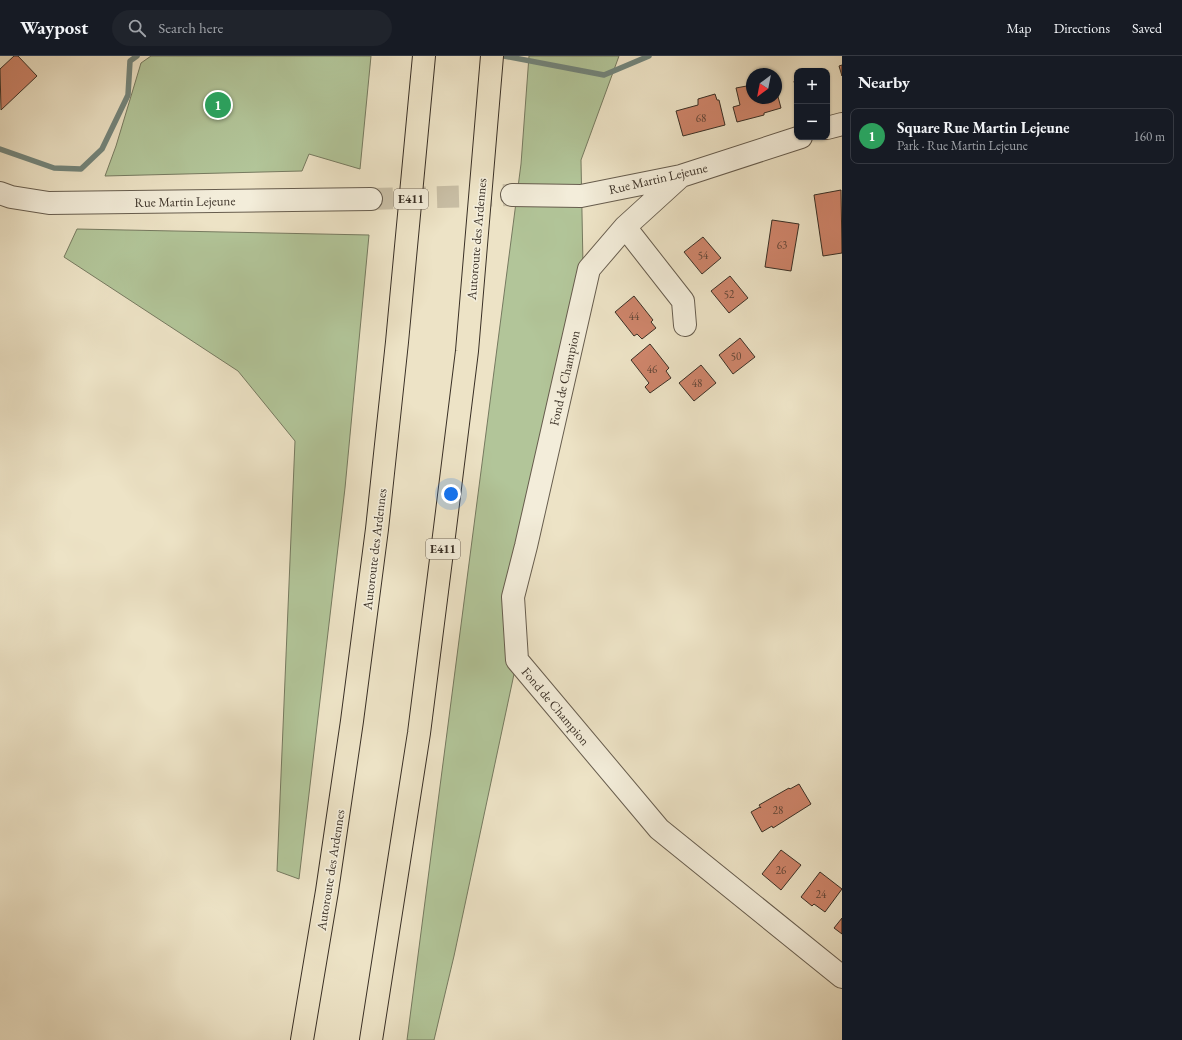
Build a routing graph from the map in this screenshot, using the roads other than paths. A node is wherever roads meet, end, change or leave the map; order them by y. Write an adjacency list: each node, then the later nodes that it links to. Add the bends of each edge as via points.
1 (424, 56): 13 (highway, Autoroute des Ardennes / E411, via 377,528 352,721)
2 (492, 56): 14 (highway, Autoroute des Ardennes / E411, via 467,351 419,733)
3 (842, 124): 4 (street)
4 (830, 127)
5 (794, 139): 6 (street, Rue Martin Lejeune)
6 (681, 176): 8 (street, Rue Martin Lejeune, via 581,196); 10 (street, Fond de Champion)
7 (0, 194): 9 (street, Rue Martin Lejeune, via 49,203)
8 (512, 195)
9 (371, 199)
10 (625, 227): 11 (street, via 683,301); 12 (street, Fond de Champion, via 589,269 513,597 517,660 659,829)
11 (685, 325)
12 (842, 977)
13 (302, 1040)
14 (371, 1040)

